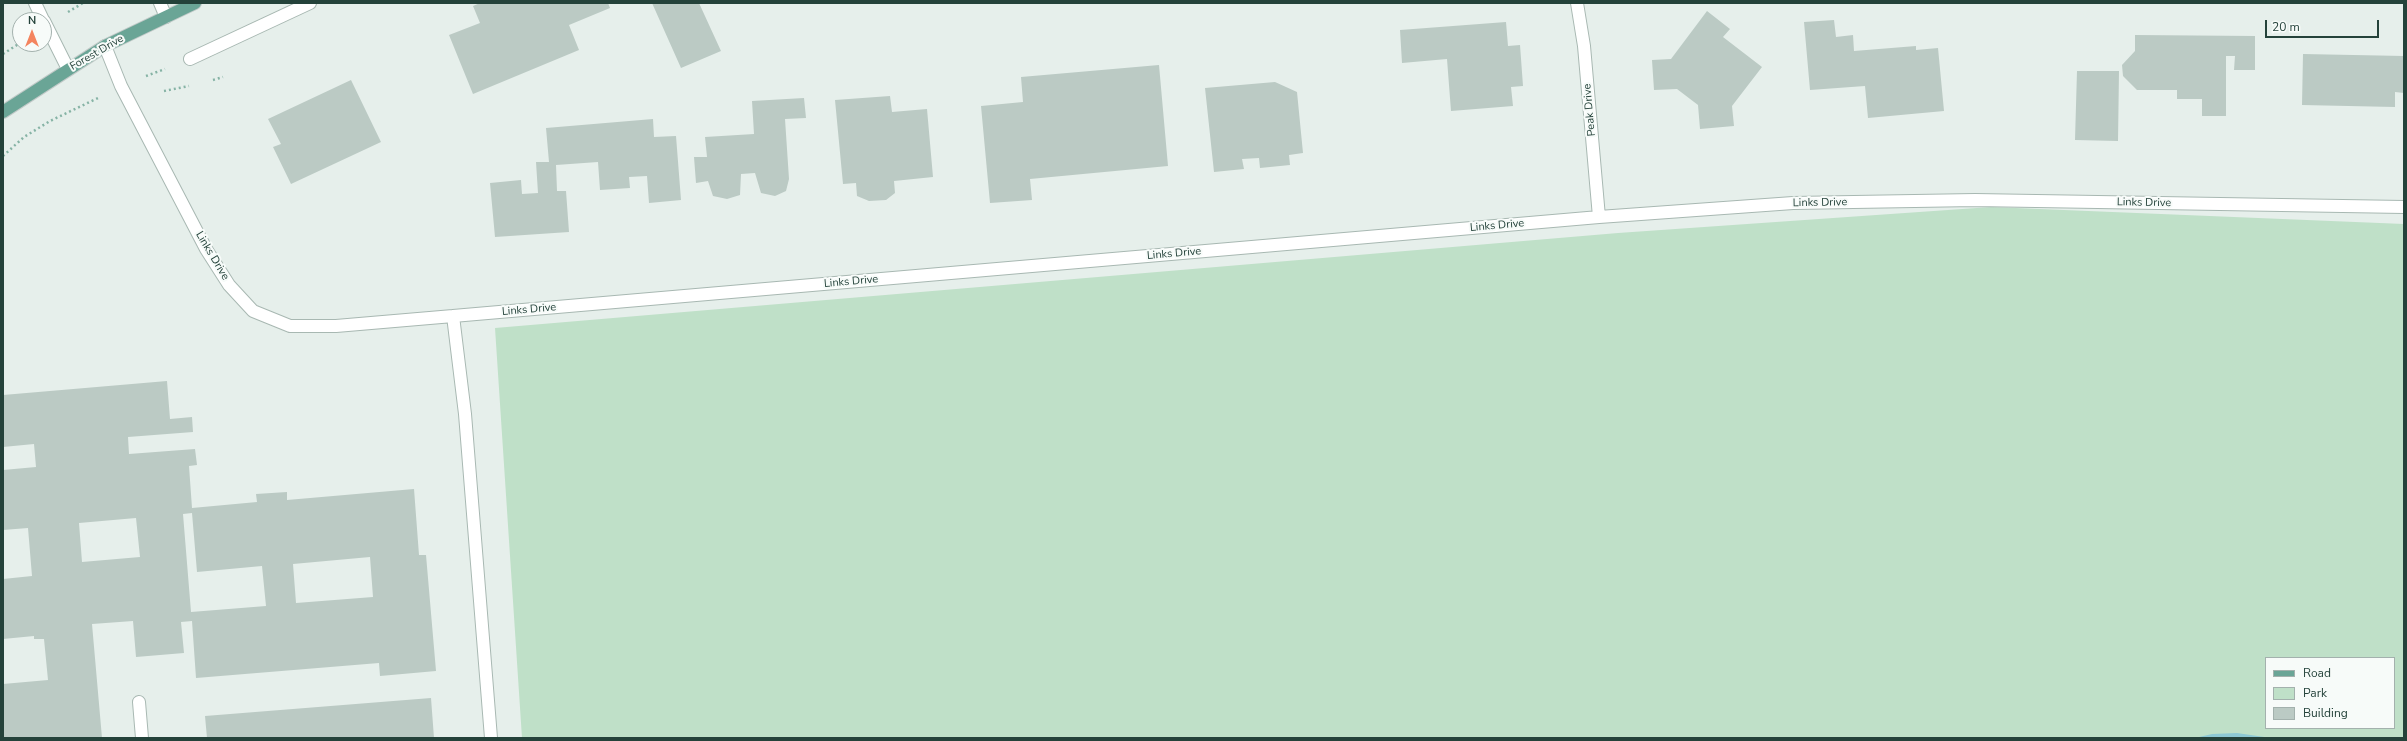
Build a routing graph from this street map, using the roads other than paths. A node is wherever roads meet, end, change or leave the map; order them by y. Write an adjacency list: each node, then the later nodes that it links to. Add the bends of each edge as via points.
1 (35, 3): 6 (street)
2 (160, 3): 7 (street)
3 (195, 3): 7 (main road, Forest Drive)
4 (310, 3): 10 (street)
5 (1577, 3): 14 (street, Peak Drive, via 1584,46)
6 (40, 12)
7 (166, 17): 9 (main road, Forest Drive)
8 (52, 37): 11 (street)
9 (105, 46): 11 (main road, Forest Drive); 15 (street, Links Drive, via 121,86 206,249 229,285 253,311 290,326 336,326)
10 (190, 59)
11 (68, 69): 12 (main road, Forest Drive)
12 (3, 112)
13 (2404, 207): 14 (street, Links Drive, via 1967,200 1793,203)
14 (1599, 217): 15 (street, Links Drive)
15 (453, 316): 18 (street, via 465,414)
16 (139, 702): 17 (street)
17 (142, 738)
18 (491, 738)

